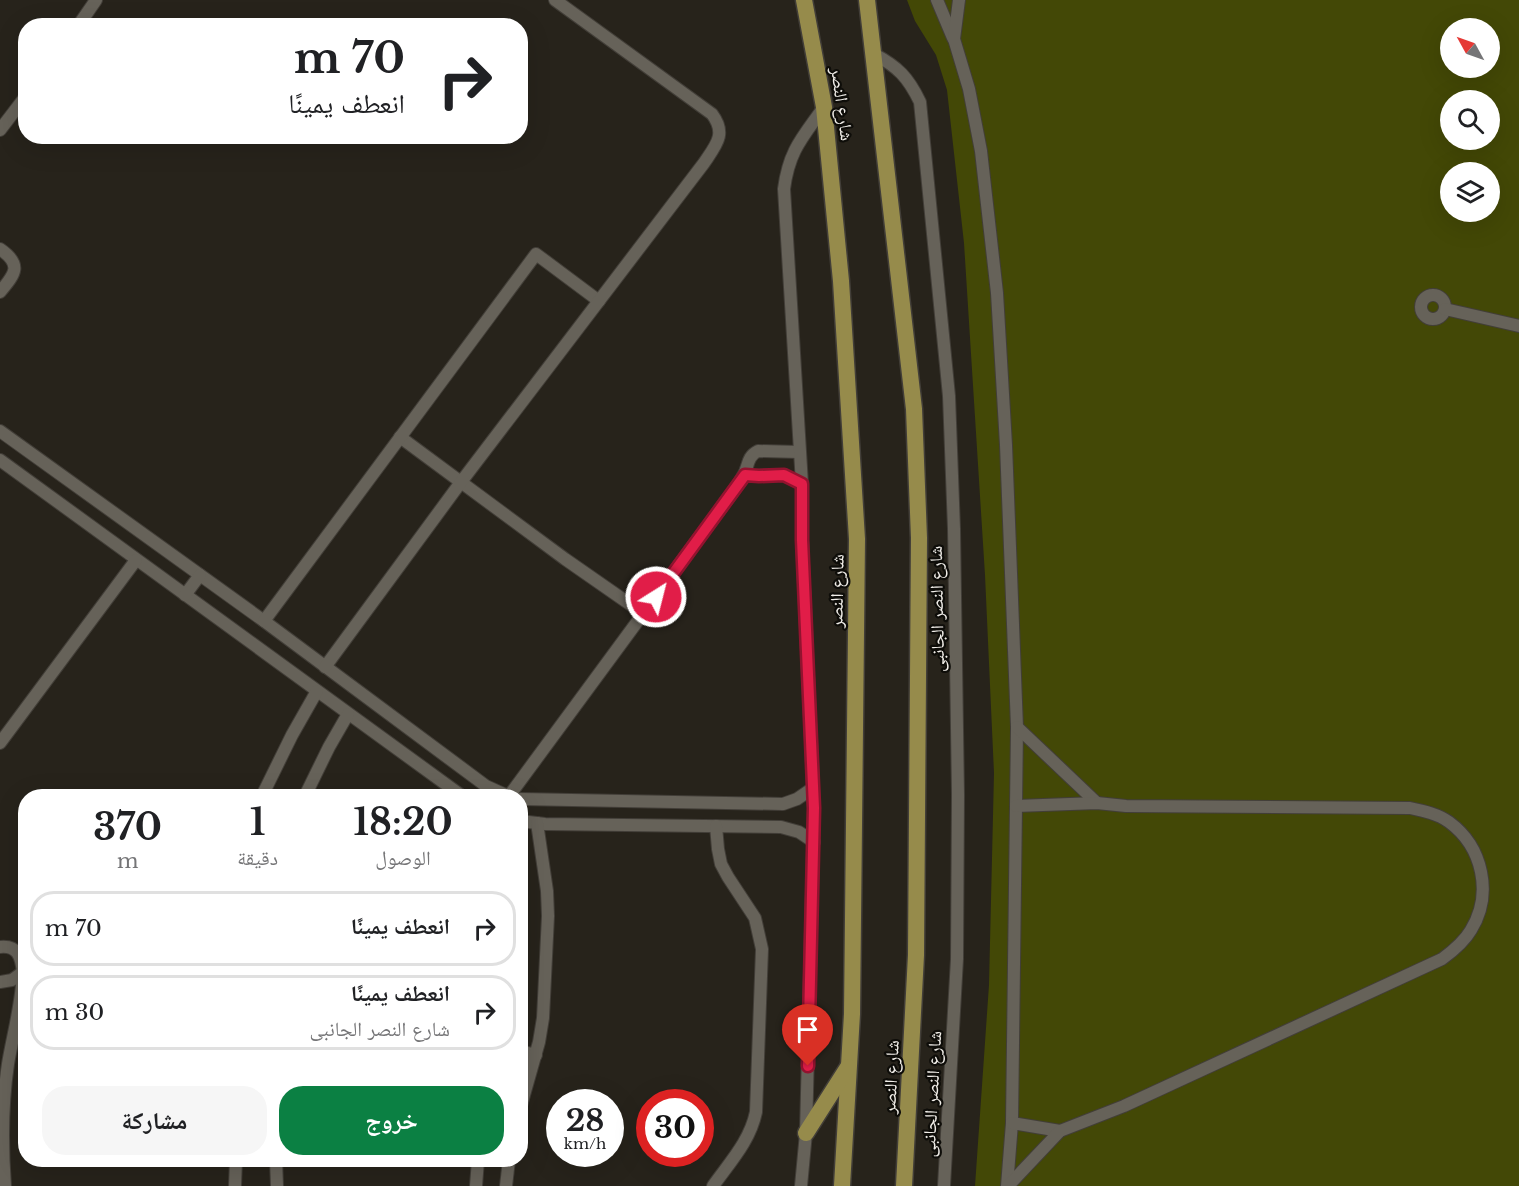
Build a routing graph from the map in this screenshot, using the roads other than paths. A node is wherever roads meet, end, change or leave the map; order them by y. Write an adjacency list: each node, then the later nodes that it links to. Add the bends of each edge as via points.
1 (96, 0): 7 (street)
2 (555, 0): 15 (street, via 702,105 719,123 719,138 709,156)
3 (804, 0): 11 (main road, شارع النصر)
4 (867, 0): 9 (main road, شارع النصر)
5 (937, 0): 8 (street)
6 (959, 0): 8 (street)
7 (84, 18)
8 (954, 39): 33 (street, via 969,88 981,151 997,293)
9 (874, 54): 74 (main road, شارع النصر, via 914,409 919,538 916,955); 75 (street, شارع النصر الجانبى, via 894,65 910,81 920,102 949,396 958,795 957,959)
10 (18, 106): 12 (street)
11 (824, 106): 20 (street, via 795,147 784,189); 57 (main road, شارع النصر, via 842,293 856,539)
12 (0, 130)
13 (0, 249): 14 (street, via 11,258 15,268 13,277)
14 (0, 292)
15 (599, 301): 19 (street, via 536,254); 23 (street)
16 (1445, 309): 17 (street)
17 (1519, 326)
18 (0, 431): 26 (street)
19 (400, 437): 23 (street); 29 (street)
20 (799, 452): 22 (street, via 753,454); 24 (street)
21 (0, 460): 25 (street)
22 (745, 475): 24 (street, via 784,475); 28 (street)
23 (461, 482): 28 (street); 30 (street)
24 (802, 484): 35 (street)
25 (136, 560): 27 (street); 34 (street)
26 (200, 575): 27 (street); 29 (street)
27 (185, 595): 31 (street)
28 (644, 614): 40 (street)
29 (264, 621): 30 (street)
30 (325, 667): 39 (street)
31 (317, 691): 32 (street); 36 (street)
32 (348, 714): 37 (street); 38 (street)
33 (1017, 727): 43 (street); 44 (street)
34 (0, 743)
35 (813, 788): 42 (street, via 797,800 783,804); 49 (street)
36 (265, 789)
37 (308, 789)
38 (452, 789)
39 (493, 789)
40 (513, 789)
41 (528, 799): 42 (street)
42 (733, 803): 48 (street)
43 (1097, 803): 44 (street); 60 (street, via 1410,808 1430,812 1449,821 1464,835 1482,872 1483,892 1480,912 1471,931 1442,959 1124,1106)
44 (1016, 806): 59 (street)
45 (528, 822): 46 (street)
46 (537, 823): 47 (street); 56 (street, via 548,916 543,1018)
47 (716, 826): 48 (street); 71 (street, via 722,864 755,918 762,949 753,1127)
48 (733, 826): 49 (street, via 781,828 799,832)
49 (814, 842): 61 (street)
50 (2, 945): 51 (street)
51 (18, 953)
52 (18, 976): 53 (street)
53 (0, 982)
54 (18, 1003): 66 (street, via 4,1108)
55 (528, 1054): 56 (street)
56 (536, 1055): 58 (street)
57 (849, 1066): 61 (main road); 73 (main road, شارع النصر)
58 (528, 1082)
59 (1012, 1123): 60 (street); 76 (street)
60 (1060, 1131): 76 (street)
61 (806, 1133): 72 (street)
62 (236, 1167): 67 (street)
63 (276, 1167): 68 (street)
64 (477, 1167): 69 (street)
65 (508, 1167): 70 (street)
66 (5, 1186)
67 (235, 1186)
68 (277, 1186)
69 (476, 1186)
70 (506, 1186)
71 (713, 1186)
72 (801, 1186)
73 (842, 1186)
74 (904, 1186)
75 (944, 1186)
76 (1007, 1186)

